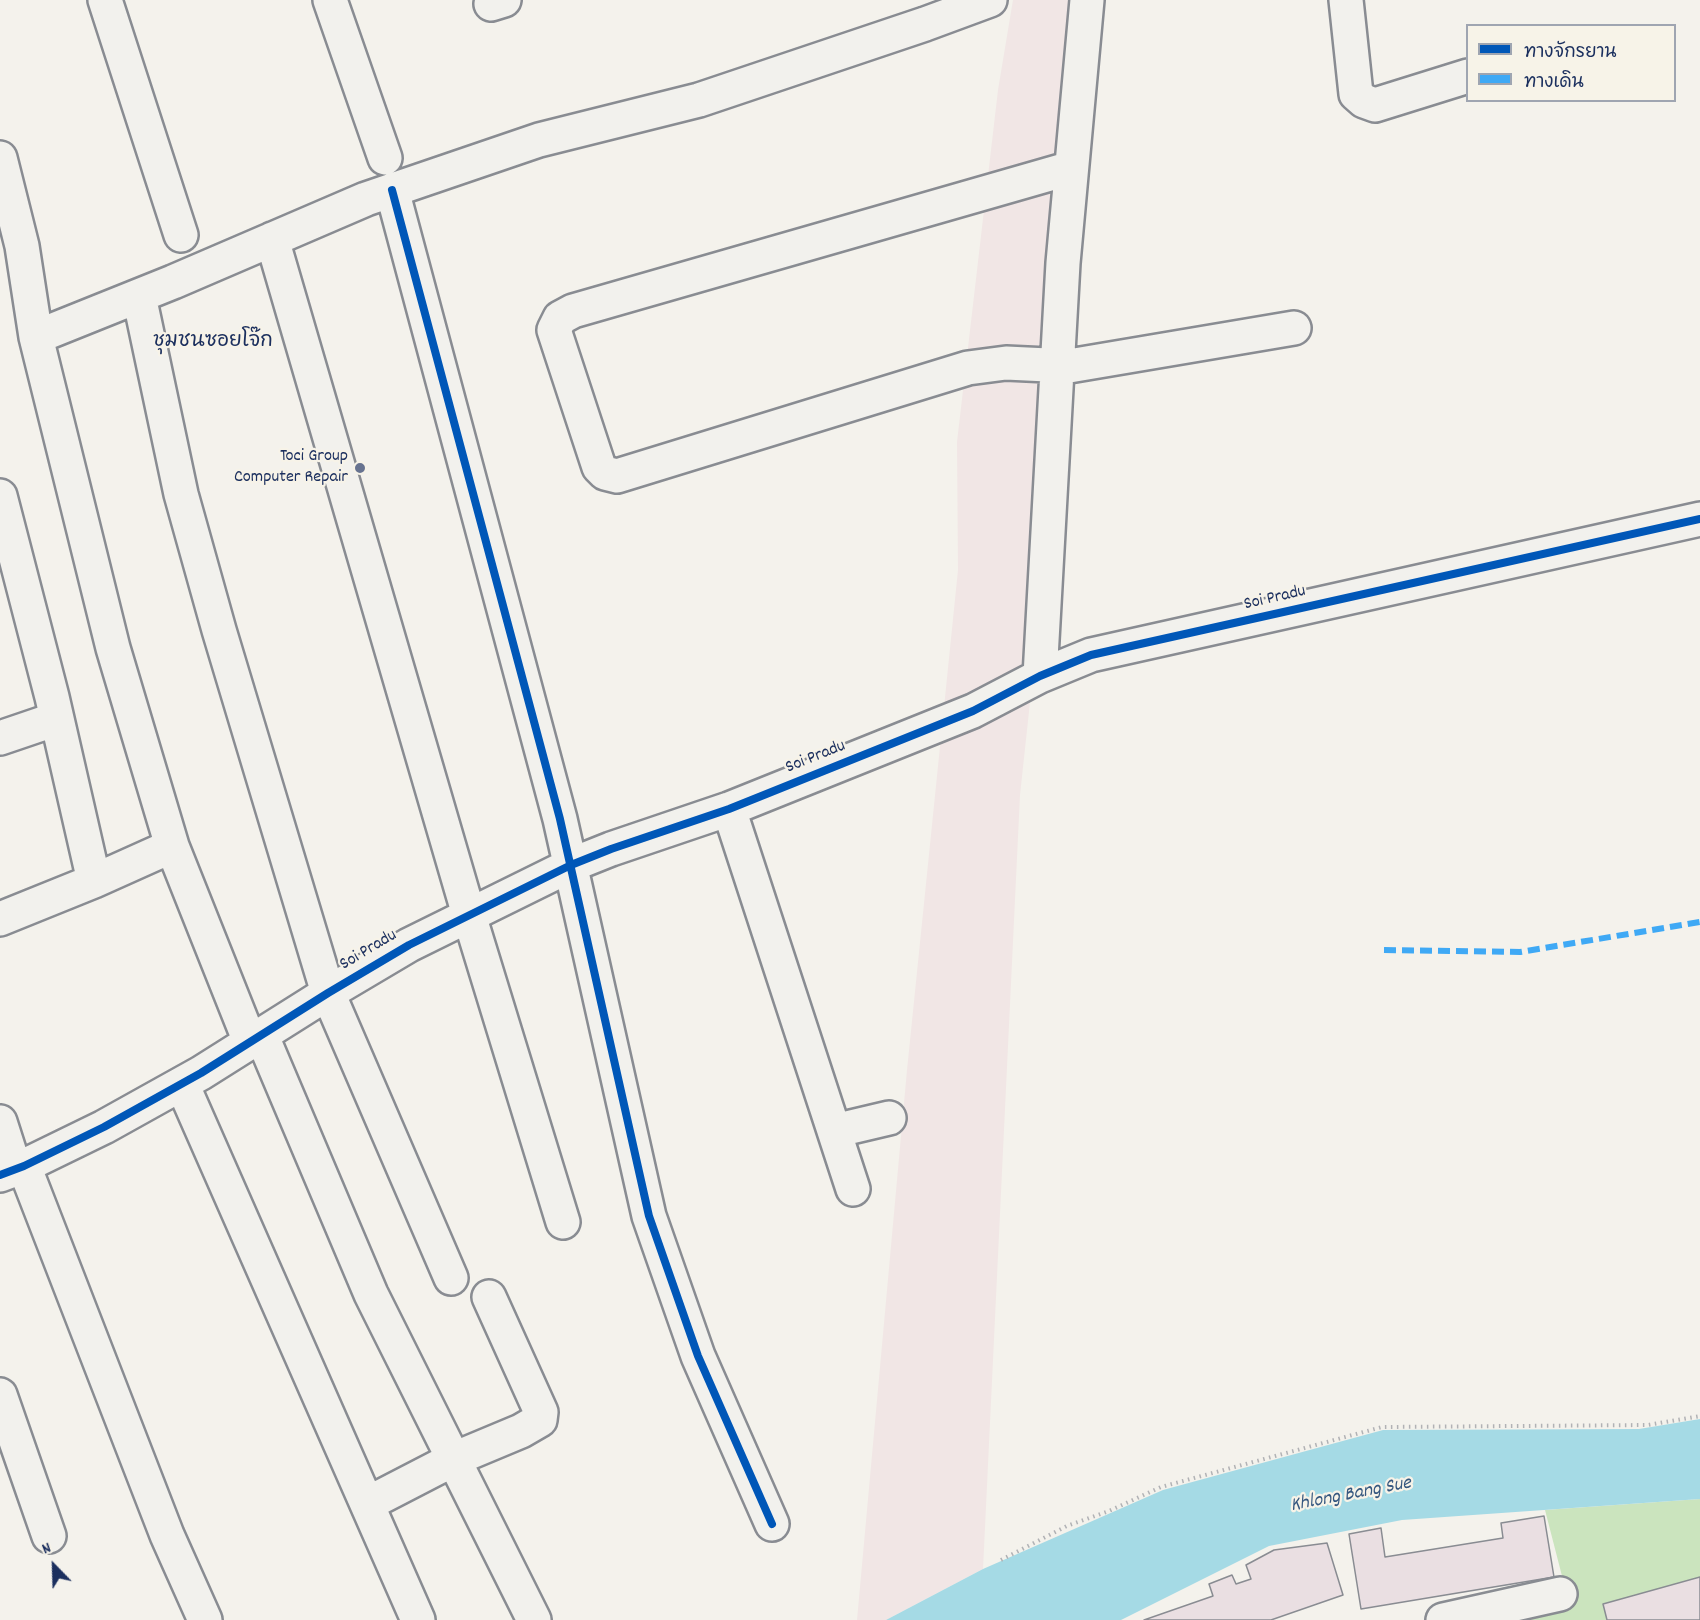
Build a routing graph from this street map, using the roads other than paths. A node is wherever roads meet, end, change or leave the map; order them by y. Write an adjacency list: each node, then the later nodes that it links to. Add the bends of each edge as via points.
1 (105, 0): 11 (street)
2 (330, 0): 8 (street)
3 (990, 0): 10 (street, via 699,100 539,140)
4 (1087, 0): 9 (street)
5 (1350, 1): 6 (street, via 1356,93 1364,101 1375,105)
6 (1466, 76)
7 (0, 158): 15 (street, via 22,246)
8 (385, 158)
9 (1071, 168): 16 (street); 16 (street, via 573,311 560,318 554,330 599,467 617,476 968,368 1006,363)
10 (392, 190): 12 (street); 24 (street)
11 (181, 235)
12 (272, 239): 13 (street); 26 (street)
13 (139, 296): 15 (street); 28 (street, via 181,494)
14 (1294, 328): 16 (street)
15 (36, 337): 23 (street, via 113,648)
16 (1057, 366): 19 (street)
17 (0, 496): 20 (street)
18 (1700, 519): 19 (street, Soi Pradu, via 1091,655)
19 (1040, 676): 22 (street, Soi Pradu, via 973,711)
20 (56, 718): 21 (street); 25 (street)
21 (0, 738)
22 (729, 809): 24 (street, Soi Pradu); 33 (street)
23 (172, 846): 25 (street); 29 (street)
24 (571, 865): 26 (street, Soi Pradu); 42 (street, via 649,1216 698,1356)
25 (94, 880): 27 (street)
26 (469, 915): 28 (street, Soi Pradu); 36 (street)
27 (0, 919)
28 (328, 993): 29 (street, Soi Pradu); 37 (street)
29 (255, 1038): 30 (street, Soi Pradu); 40 (street, via 371,1294)
30 (182, 1084): 34 (street, Soi Pradu); 41 (street)
31 (889, 1118): 33 (street)
32 (0, 1122): 34 (street)
33 (834, 1131): 35 (street)
34 (13, 1170): 45 (street)
35 (853, 1189)
36 (563, 1222)
37 (451, 1278)
38 (489, 1297): 40 (street, via 541,1412 540,1420)
39 (0, 1395): 43 (street)
40 (454, 1459): 41 (street); 47 (street)
41 (367, 1504): 46 (street)
42 (772, 1524)
43 (49, 1536)
44 (1560, 1594): 48 (street)
45 (205, 1620)
46 (418, 1620)
47 (534, 1620)
48 (1443, 1620)

